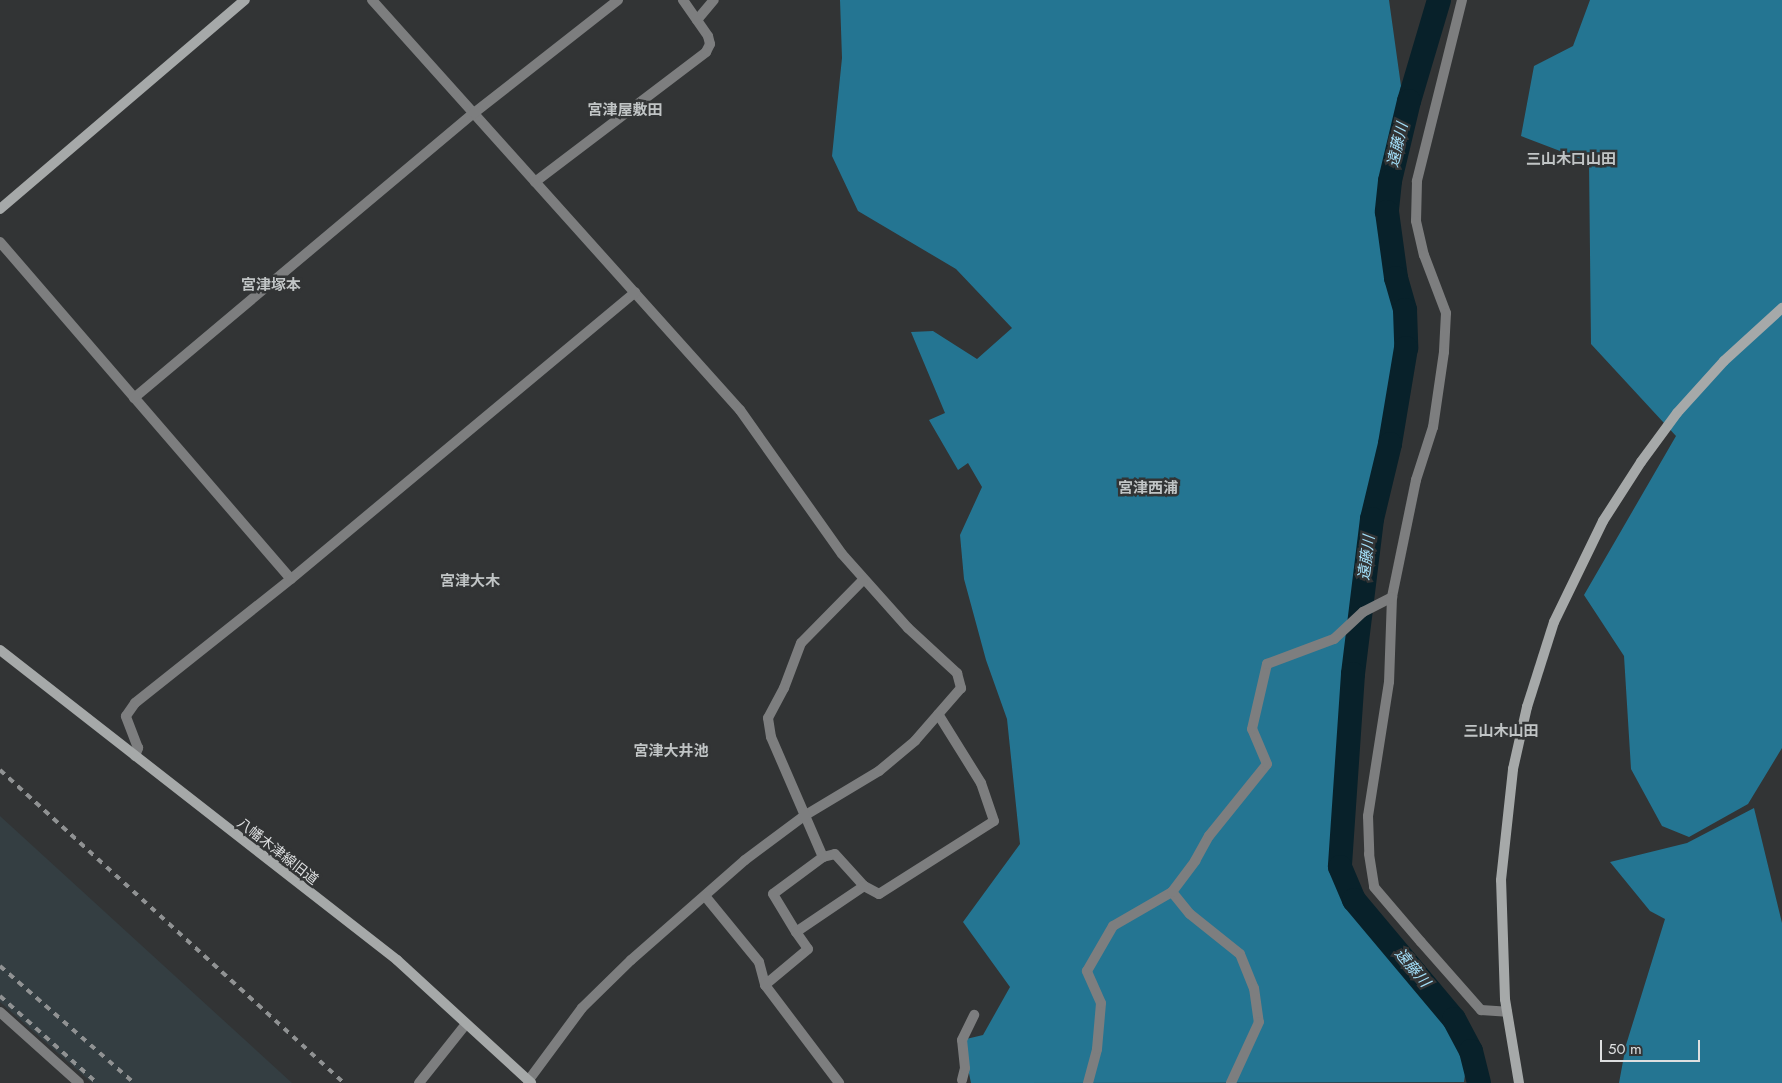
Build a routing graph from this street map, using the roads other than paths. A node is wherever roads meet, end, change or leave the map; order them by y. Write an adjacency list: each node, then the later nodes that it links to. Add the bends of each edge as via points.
1 (244, 0): 10 (street)
2 (372, 0): 8 (street)
3 (618, 0): 8 (street)
4 (683, 0): 7 (street)
5 (714, 0): 7 (street)
6 (1462, 0): 17 (street, via 1417,181 1416,221 1424,255 1446,313 1433,426 1409,509)
7 (697, 20): 9 (street, via 710,44 706,52)
8 (474, 113): 9 (street); 14 (street)
9 (535, 182): 12 (street)
10 (0, 209)
11 (0, 242): 14 (street)
12 (635, 292): 15 (street); 16 (street, via 740,410 792,481 806,507)
13 (1782, 308): 29 (street, via 1724,360 1677,413 1641,462 1603,521 1554,622 1527,707 1506,814 1501,935)
14 (134, 398): 15 (street)
15 (291, 579): 20 (street, via 128,711 127,720 138,748)
16 (863, 580): 19 (street, via 957,673 961,688); 21 (street, via 801,643 784,688 768,718 771,737)
17 (1392, 597): 24 (street, via 1363,612 1334,639 1267,664 1252,729 1267,764 1209,836 1196,861); 29 (street, via 1389,682 1368,816 1374,887 1482,1010)
18 (0, 650): 20 (street, 八幡木津線旧道)
19 (938, 714): 21 (street, via 915,741 879,771); 23 (street, via 980,783 994,821 879,894)
20 (135, 756): 31 (street, 八幡木津線旧道, via 397,960)
21 (804, 816): 22 (street); 25 (street, via 745,860)
22 (823, 857): 23 (street, via 835,854); 26 (street, via 772,894)
23 (864, 886): 26 (street)
24 (1172, 892): 37 (street, via 1113,926 1087,971 1101,1002 1097,1049); 38 (street, via 1190,914 1240,954 1254,988 1259,1022)
25 (705, 896): 27 (street, via 759,962); 32 (street, via 631,960 582,1008)
26 (796, 932): 27 (street, via 808,949)
27 (765, 985): 36 (street)
28 (0, 1012): 34 (street)
29 (1507, 1012): 39 (street)
30 (974, 1015): 33 (street, via 962,1040 965,1068)
31 (466, 1024): 32 (street, 八幡木津線旧道); 35 (street)
32 (530, 1082)
33 (962, 1082)
34 (79, 1083)
35 (419, 1083)
36 (840, 1083)
37 (1088, 1083)
38 (1231, 1083)
39 (1519, 1083)

